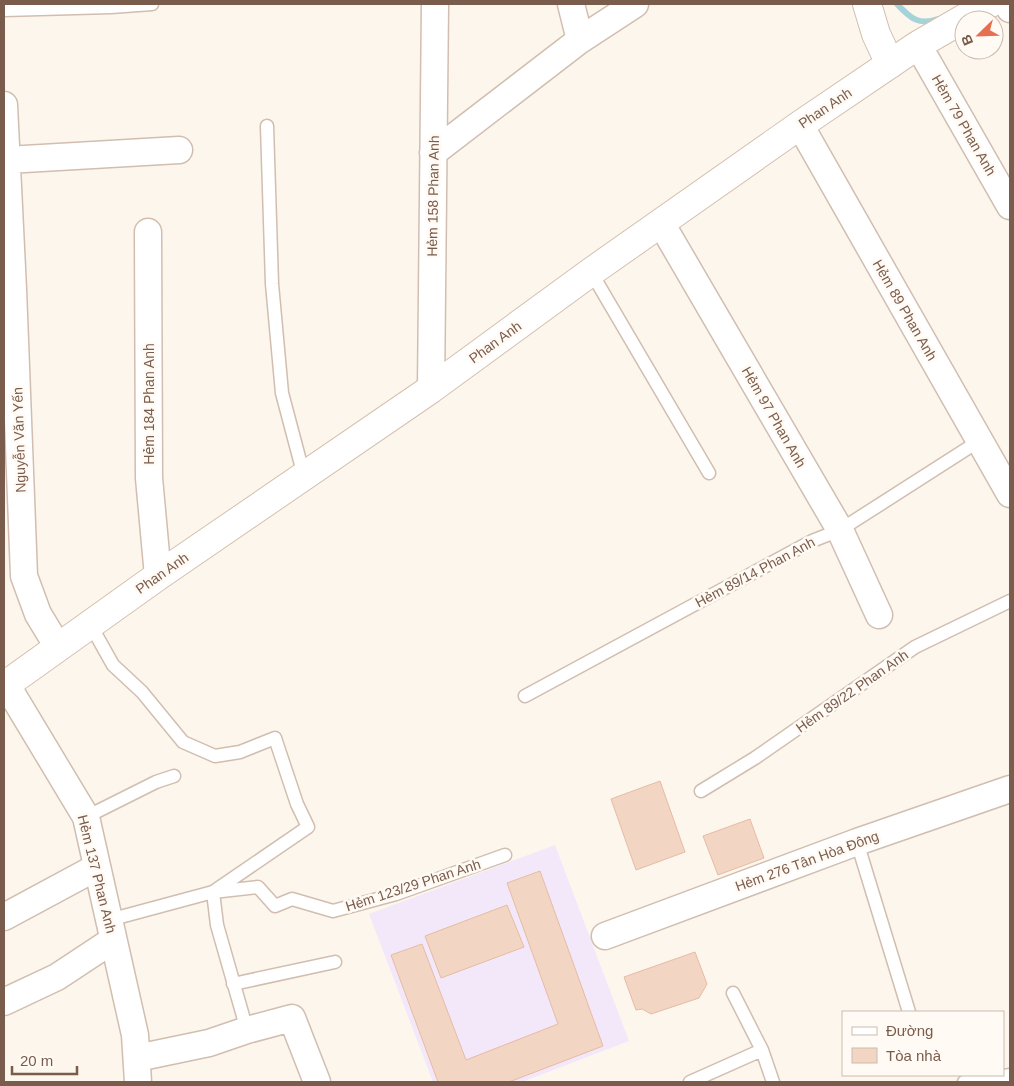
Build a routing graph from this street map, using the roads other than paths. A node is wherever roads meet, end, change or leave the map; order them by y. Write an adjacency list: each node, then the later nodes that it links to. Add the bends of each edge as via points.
1 (152, 4): 9 (lane)
2 (435, 4): 18 (street, Hẻm 158 Phan Anh)
3 (571, 4): 10 (street)
4 (634, 4): 10 (street)
5 (867, 4): 12 (main road)
6 (989, 4): 11 (main road, Phan Anh)
7 (1008, 4): 8 (street)
8 (1010, 9)
9 (4, 10)
10 (580, 40): 18 (street)
11 (918, 45): 12 (main road, Phan Anh); 21 (street, Hẻm 79 Phan Anh)
12 (890, 64): 15 (main road, Phan Anh)
13 (4, 106): 14 (street, Nguyễn Văn Yến)
14 (4, 114): 19 (street, Nguyễn Văn Yến)
15 (800, 125): 22 (main road, Phan Anh); 27 (street, Hẻm 89 Phan Anh)
16 (266, 126): 29 (lane, via 272,284 282,393)
17 (179, 150): 19 (street)
18 (433, 153): 26 (street, Hẻm 158 Phan Anh)
19 (7, 160): 20 (street, Nguyễn Văn Yến)
20 (6, 192): 25 (street, Nguyễn Văn Yến)
21 (1010, 206)
22 (661, 223): 24 (main road, Phan Anh); 31 (street, Hẻm 97 Phan Anh)
23 (148, 232): 33 (street, Hẻm 184 Phan Anh, via 149,478)
24 (591, 272): 26 (main road, Phan Anh); 28 (lane)
25 (8, 289): 32 (street, Nguyễn Văn Yến)
26 (431, 389): 29 (main road, Phan Anh)
27 (979, 441): 30 (street, Hẻm 89 Phan Anh); 31 (lane, Hẻm 89/14 Phan Anh)
28 (709, 473)
29 (304, 476): 33 (main road, Phan Anh)
30 (1010, 494)
31 (840, 530): 35 (street, Hẻm 97 Phan Anh); 39 (lane, Hẻm 89/14 Phan Anh, via 812,541)
32 (13, 540): 37 (street, Nguyễn Văn Yến, via 30,596)
33 (158, 576): 36 (main road, Phan Anh)
34 (1010, 601): 42 (lane, Hẻm 89/22 Phan Anh, via 915,647 762,753)
35 (879, 615)
36 (90, 624): 37 (main road, Phan Anh); 47 (lane, via 113,665 142,692 183,742 215,756 240,752 275,738 297,804 308,826)
37 (58, 647): 38 (main road, Phan Anh)
38 (5, 685): 43 (street, Hẻm 137 Phan Anh)
39 (525, 696)
40 (174, 776): 43 (lane)
41 (1010, 789): 44 (street, Hẻm 276 Tân Hòa Đông)
42 (701, 791)
43 (86, 817): 46 (street, Hẻm 137 Phan Anh)
44 (857, 842): 50 (street, Hẻm 276 Tân Hòa Đông); 55 (lane)
45 (505, 855): 47 (lane, Hẻm 123/29 Phan Anh, via 396,894 333,911 292,899 275,906 258,887)
46 (97, 867): 48 (street); 49 (street, Hẻm 137 Phan Anh)
47 (213, 892): 49 (lane); 52 (lane)
48 (4, 917)
49 (111, 930): 54 (street, via 57,977); 58 (street, Hẻm 137 Phan Anh, via 135,1035)
50 (605, 936)
51 (335, 962): 52 (lane)
52 (233, 984): 56 (lane)
53 (734, 994): 57 (lane)
54 (4, 1002)
55 (909, 1011)
56 (247, 1030): 58 (street); 60 (street, via 292,1018)
57 (762, 1050): 61 (lane); 62 (lane)
58 (137, 1070)
59 (998, 1076): 63 (lane)
60 (318, 1082)
61 (690, 1082)
62 (773, 1082)
63 (964, 1082)

